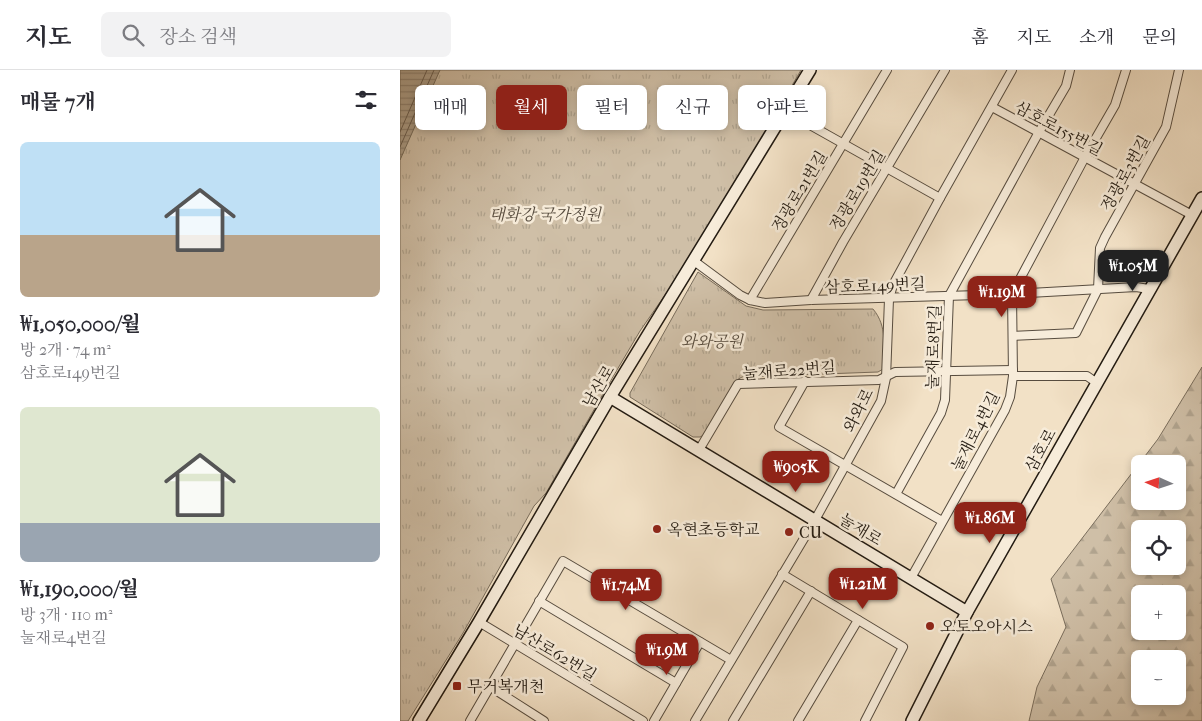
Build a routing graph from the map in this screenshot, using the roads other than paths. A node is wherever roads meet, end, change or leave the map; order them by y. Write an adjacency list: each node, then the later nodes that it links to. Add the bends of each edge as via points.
1 (810, 70): 8 (main road, 남산로)
2 (887, 70): 13 (street, 정광로21번길)
3 (945, 70): 15 (street, 정광로19번길)
4 (1012, 70): 9 (street, 와와로)
5 (1070, 70): 12 (street, 눌재로8번길, via 1066,86)
6 (1126, 70): 14 (street, 눌재로4번길, via 1115,105)
7 (1179, 70): 16 (street, 정광로3번길, via 1166,127)
8 (801, 85)
9 (992, 107): 12 (street, 삼호로155번길); 17 (street, 와와로)
10 (773, 130): 20 (main road, 남산로)
11 (819, 130): 13 (street)
12 (1038, 132): 14 (street, 삼호로155번길); 24 (street, 눌재로8번길)
13 (843, 143): 15 (street); 26 (street, 정광로21번길)
14 (1085, 157): 16 (street, 삼호로155번길); 23 (street, 눌재로4번길)
15 (886, 168): 17 (street); 27 (street, 정광로19번길)
16 (1134, 184): 19 (street, 삼호로155번길); 21 (street, 정광로3번길, via 1100,248)
17 (940, 198): 25 (street, 와와로)
18 (1202, 198): 19 (main road, 삼호로)
19 (1192, 215): 22 (main road, 삼호로)
20 (694, 261): 26 (street, 삼호로149번길); 34 (main road, 남산로)
21 (1098, 289): 22 (street, 삼호로149번길); 23 (street, 삼호로149번길); 28 (street, via 1076,333)
22 (1149, 289): 33 (main road, 삼호로)
23 (1012, 294): 24 (street, 삼호로149번길); 28 (street, 눌재로4번길)
24 (949, 296): 25 (street, 삼호로149번길); 29 (street, 눌재로8번길)
25 (890, 298): 27 (street, 삼호로149번길); 31 (street, 와와로)
26 (750, 300): 27 (street, 삼호로149번길, via 764,304)
27 (811, 300)
28 (1013, 336): 30 (street, 눌재로4번길)
29 (946, 372): 30 (street, 눌재로22번길); 31 (street, 눌재로22번길, via 895,372); 37 (street, 눌재로8번길, via 945,400 940,414)
30 (1013, 373): 33 (street, 눌재로22번길, via 1087,376); 39 (street, 눌재로4번길, via 1005,410)
31 (886, 378): 32 (street, 눌재로22번길); 36 (street, 와와로, via 881,401)
32 (805, 382): 35 (street, 눌재로22번길, via 738,384); 36 (street, via 779,427)
33 (1097, 383): 44 (main road, 삼호로)
34 (610, 397): 35 (main road, 눌재로); 46 (main road, 남산로)
35 (699, 450): 38 (main road, 눌재로)
36 (845, 465): 37 (street); 38 (street, 와와로)
37 (896, 494): 39 (street)
38 (815, 520): 40 (street, 와와로); 41 (main road, 눌재로)
39 (942, 521): 41 (street, 눌재로4번길)
40 (782, 574): 42 (street); 49 (street, 와와로)
41 (911, 578): 44 (main road, 눌재로)
42 (810, 591): 45 (street); 53 (street)
43 (539, 601): 47 (street, via 562,561); 48 (street); 50 (street)
44 (967, 612): 62 (main road, 삼호로)
45 (858, 620): 60 (street); 61 (street, via 903,647)
46 (479, 622): 48 (street, 남산로62번길); 54 (main road, 남산로)
47 (700, 642): 49 (street); 50 (street)
48 (514, 644): 51 (street); 57 (street, 남산로62번길)
49 (731, 660): 59 (street, 와와로)
50 (676, 683): 58 (street)
51 (489, 686): 52 (street); 55 (street)
52 (533, 718): 56 (street)
53 (734, 720)
54 (419, 721)
55 (470, 721)
56 (544, 721)
57 (644, 721)
58 (654, 721)
59 (695, 721)
60 (798, 721)
61 (865, 721)
62 (912, 721)

